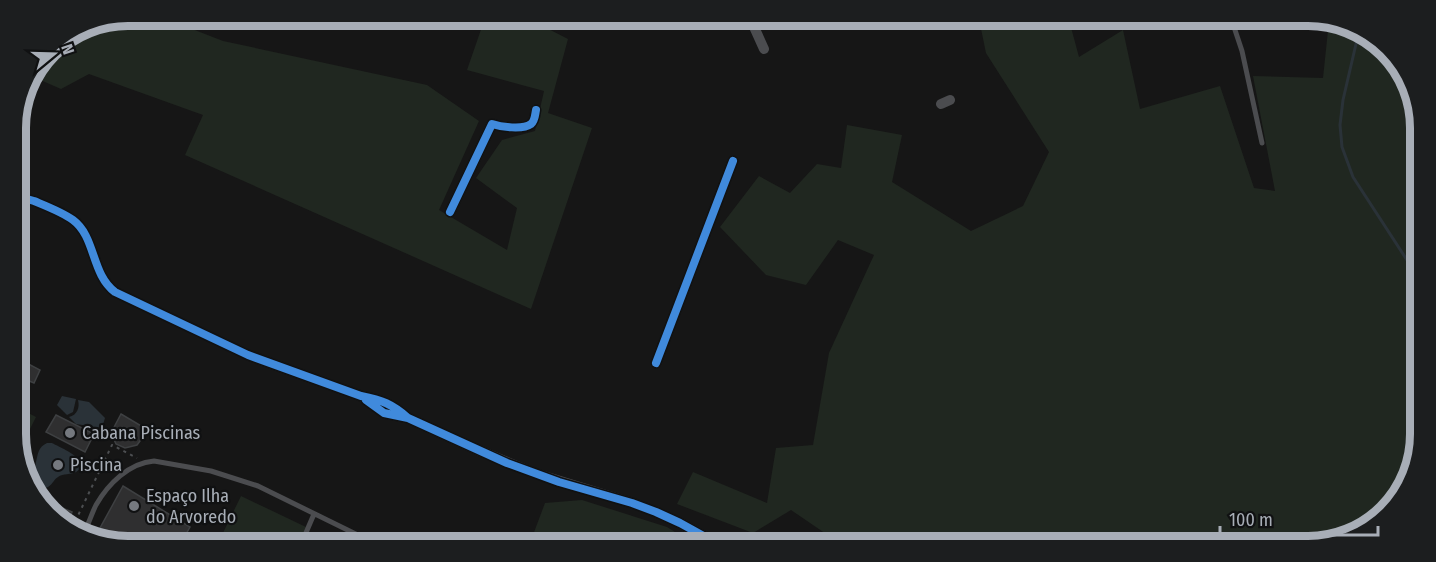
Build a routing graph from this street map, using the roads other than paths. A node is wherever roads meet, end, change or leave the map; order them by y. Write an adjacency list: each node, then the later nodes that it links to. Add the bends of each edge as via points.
1 (754, 26): 3 (street)
2 (1234, 26): 5 (lane)
3 (764, 49)
4 (536, 110): 8 (street, via 534,120 527,126 492,124)
5 (1262, 143)
6 (732, 161): 9 (street)
7 (26, 199): 14 (street, via 73,220 87,238 100,275 115,292 242,352 390,404 408,418 478,450 534,473 656,512)
8 (450, 212)
9 (656, 363)
10 (314, 514): 11 (lane, via 258,486 211,471 154,461 125,471 104,493); 12 (lane); 13 (lane)
11 (86, 528)
12 (305, 536)
13 (360, 536)
14 (704, 536)

